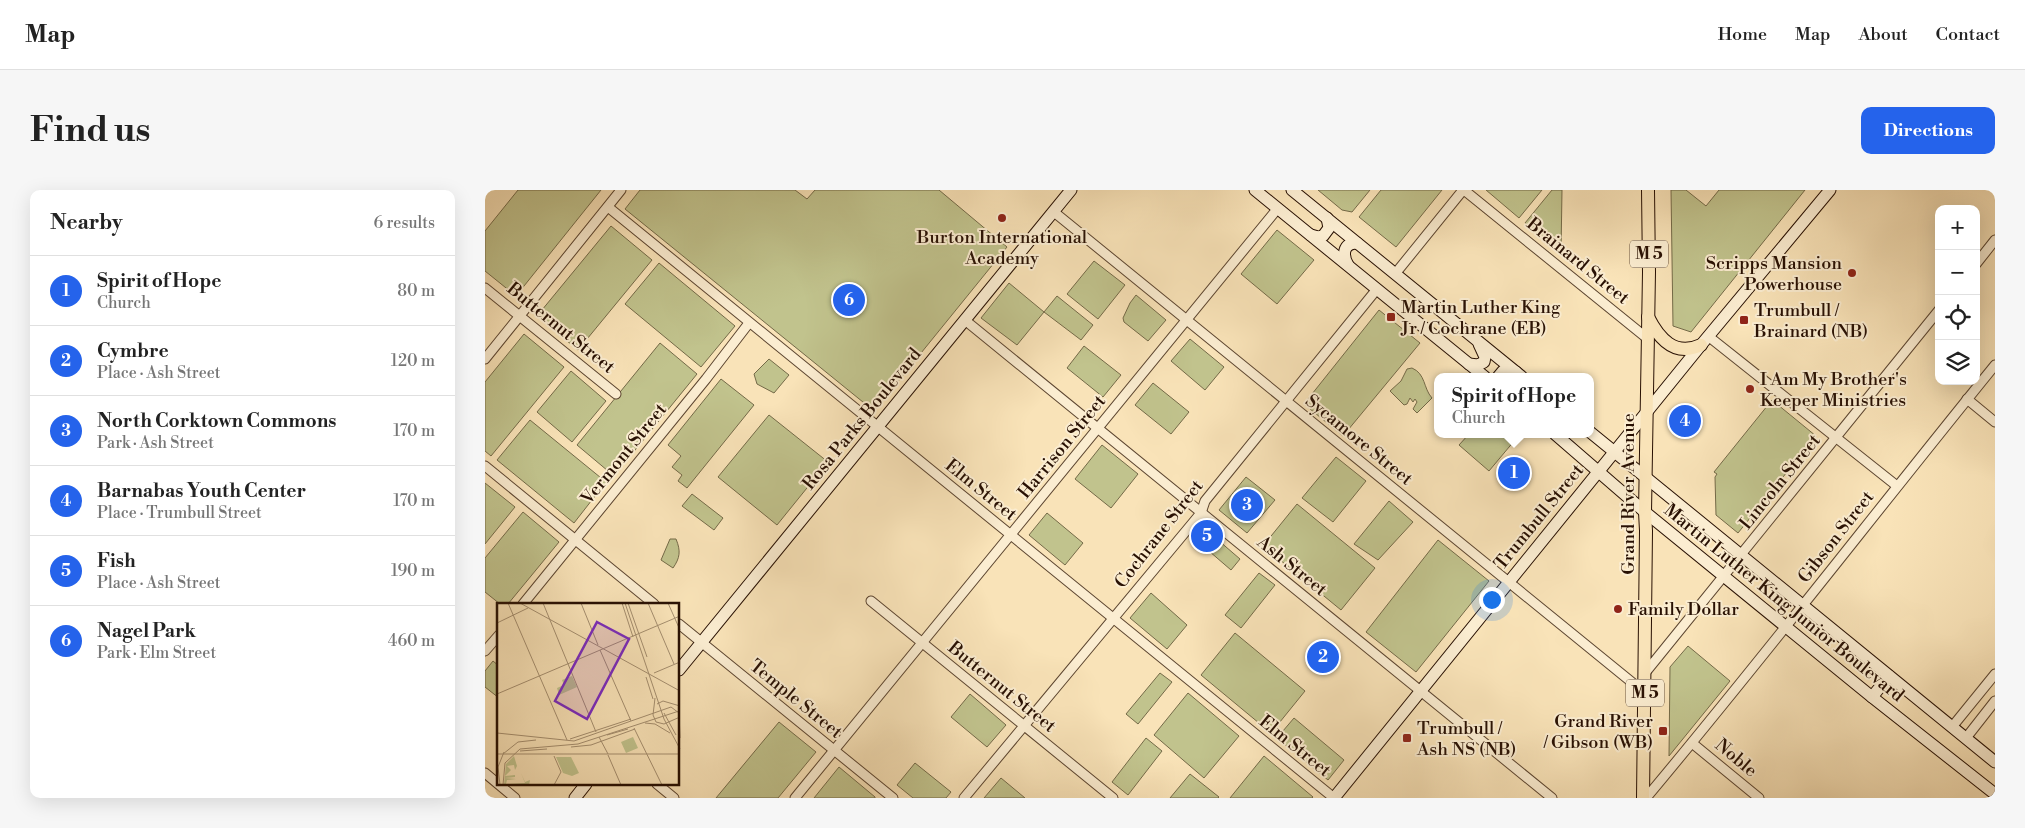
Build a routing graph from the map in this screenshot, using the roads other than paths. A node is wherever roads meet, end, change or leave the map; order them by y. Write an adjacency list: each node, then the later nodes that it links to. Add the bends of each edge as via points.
1 (621, 190): 8 (street)
2 (1071, 190): 10 (main road, Rosa Parks Boulevard)
3 (1255, 190): 9 (main road)
4 (1293, 190): 11 (main road)
5 (1463, 190): 17 (street); 26 (street, Brainard Street)
6 (1648, 190): 22 (main road, Grand River Avenue / M 5)
7 (1829, 190): 28 (main road, Trumbull Street)
8 (607, 207): 21 (street); 25 (street, Elm Street)
9 (1278, 208): 12 (main road); 23 (street, Harrison Street)
10 (1054, 212): 23 (street, Sycamore Street); 24 (main road, Rosa Parks Boulevard)
11 (1327, 218): 12 (main road, via 1329,228 1323,236); 14 (main road)
12 (1309, 234): 16 (main road)
13 (1995, 240): 15 (street)
14 (1357, 243): 16 (main road, via 1346,247 1344,253); 17 (main road)
15 (1980, 259)
16 (1348, 265): 19 (main road)
17 (1395, 274): 27 (main road)
18 (485, 288): 21 (street, Butternut Street)
19 (1377, 289): 30 (main road); 38 (street, Cochrane Street)
20 (1935, 315): 45 (street, Lincoln Street)
21 (520, 316): 29 (street); 36 (street, Butternut Street)
22 (1648, 317): 26 (main road, Grand River Avenue / M 5); 28 (main road, via 1659,335 1681,350 1691,350)
23 (1186, 320): 38 (street, Sycamore Street); 42 (street, Harrison Street)
24 (966, 321): 41 (main road, Rosa Parks Boulevard); 42 (street, Ash Street)
25 (749, 323): 41 (street, Elm Street); 54 (street, Vermont Street)
26 (1648, 339): 39 (main road, Grand River Avenue / M 5)
27 (1478, 341): 30 (main road, via 1485,360 1481,364); 35 (main road)
28 (1704, 341): 39 (main road, Trumbull Street); 45 (street)
29 (485, 359)
30 (1469, 364): 32 (main road)
31 (1995, 365): 37 (street, Gibson Street)
32 (1480, 373)
33 (1501, 373): 34 (main road)
34 (1514, 373)
35 (1518, 373)
36 (616, 394)
37 (1967, 399): 40 (street); 50 (street, Gibson Street)
38 (1285, 401): 52 (street, Cochrane Street, via 1205,501); 57 (street, Sycamore Street)
39 (1645, 413): 46 (main road, Trumbull Street); 49 (main road, Grand River Avenue / M 5)
40 (1995, 422)
41 (877, 427): 53 (street, Elm Street); 67 (main road, Rosa Parks Boulevard)
42 (1097, 428): 52 (street, Ash Street); 53 (street, Harrison Street)
43 (1594, 435): 46 (main road, Martin Luther King Junior Boulevard)
44 (1560, 438): 48 (main road, Martin Luther King Junior Boulevard)
45 (1835, 438): 50 (street); 55 (street, Lincoln Street)
46 (1614, 452): 48 (main road, Trumbull Street); 49 (main road, Martin Luther King Junior Boulevard)
47 (485, 466): 54 (street)
48 (1599, 471): 51 (main road, Martin Luther King Junior Boulevard); 57 (main road, Trumbull Street)
49 (1645, 477): 51 (main road, Grand River Avenue / M 5); 55 (main road, Martin Luther King Junior Boulevard)
50 (1897, 486): 61 (street, Gibson Street)
51 (1645, 512): 56 (main road, Martin Luther King Junior Boulevard); 70 (main road, Grand River Avenue / M 5)
52 (1201, 513): 62 (street, Cochrane Street); 73 (street, Ash Street)
53 (1010, 536): 62 (street, Elm Street); 66 (street, Harrison Street)
54 (576, 540): 59 (street, Vermont Street); 60 (street)
55 (1741, 555): 56 (street, Lincoln Street); 61 (main road, Martin Luther King Junior Boulevard)
56 (1724, 576): 64 (main road, Martin Luther King Junior Boulevard); 70 (street, Lincoln Street)
57 (1509, 582): 73 (main road, Trumbull Street); 74 (street, Sycamore Street)
58 (871, 600): 66 (street, Butternut Street)
59 (524, 603)
60 (653, 603)
61 (1803, 606): 64 (street, Gibson Street); 72 (main road, Martin Luther King Junior Boulevard)
62 (1113, 619): 77 (street, Cochrane Street); 96 (street, Elm Street)
63 (680, 625): 67 (street, Temple Street)
64 (1786, 627): 75 (main road, Martin Luther King Junior Boulevard); 80 (street, Gibson Street)
65 (497, 636): 68 (street)
66 (921, 642): 77 (street, Butternut Street); 81 (street, Harrison Street)
67 (701, 643): 69 (main road, Rosa Parks Boulevard); 81 (street, Temple Street)
68 (485, 651)
69 (680, 669)
70 (1645, 673): 74 (main road, Grand River Avenue / M 5)
71 (1995, 674): 78 (street)
72 (1889, 676): 75 (main road); 78 (main road, Martin Luther King Junior Boulevard)
73 (1422, 690): 96 (main road, Trumbull Street); 97 (street, Ash Street)
74 (1645, 693): 98 (main road, Grand River Avenue / M 5)
75 (1872, 697): 88 (main road, Martin Luther King Junior Boulevard)
76 (1995, 701): 79 (street)
77 (1023, 725): 94 (street, Cochrane Street); 95 (street, Butternut Street)
78 (1952, 727): 79 (main road, Martin Luther King Junior Boulevard)
79 (1965, 738): 82 (main road, Martin Luther King Junior Boulevard)
80 (1692, 743): 98 (street, Gibson Street); 99 (street, Noble)
81 (835, 751): 92 (street, Harrison Street); 93 (street, Temple Street)
82 (1995, 762)
83 (485, 773): 84 (street)
84 (497, 783)
85 (501, 786): 89 (street)
86 (584, 786): 90 (main road)
87 (659, 786): 91 (street)
88 (1995, 794)
89 (515, 798)
90 (575, 798)
91 (674, 798)
92 (795, 798)
93 (893, 798)
94 (964, 798)
95 (1113, 798)
96 (1334, 798)
97 (1552, 798)
98 (1645, 798)
99 (1759, 798)

